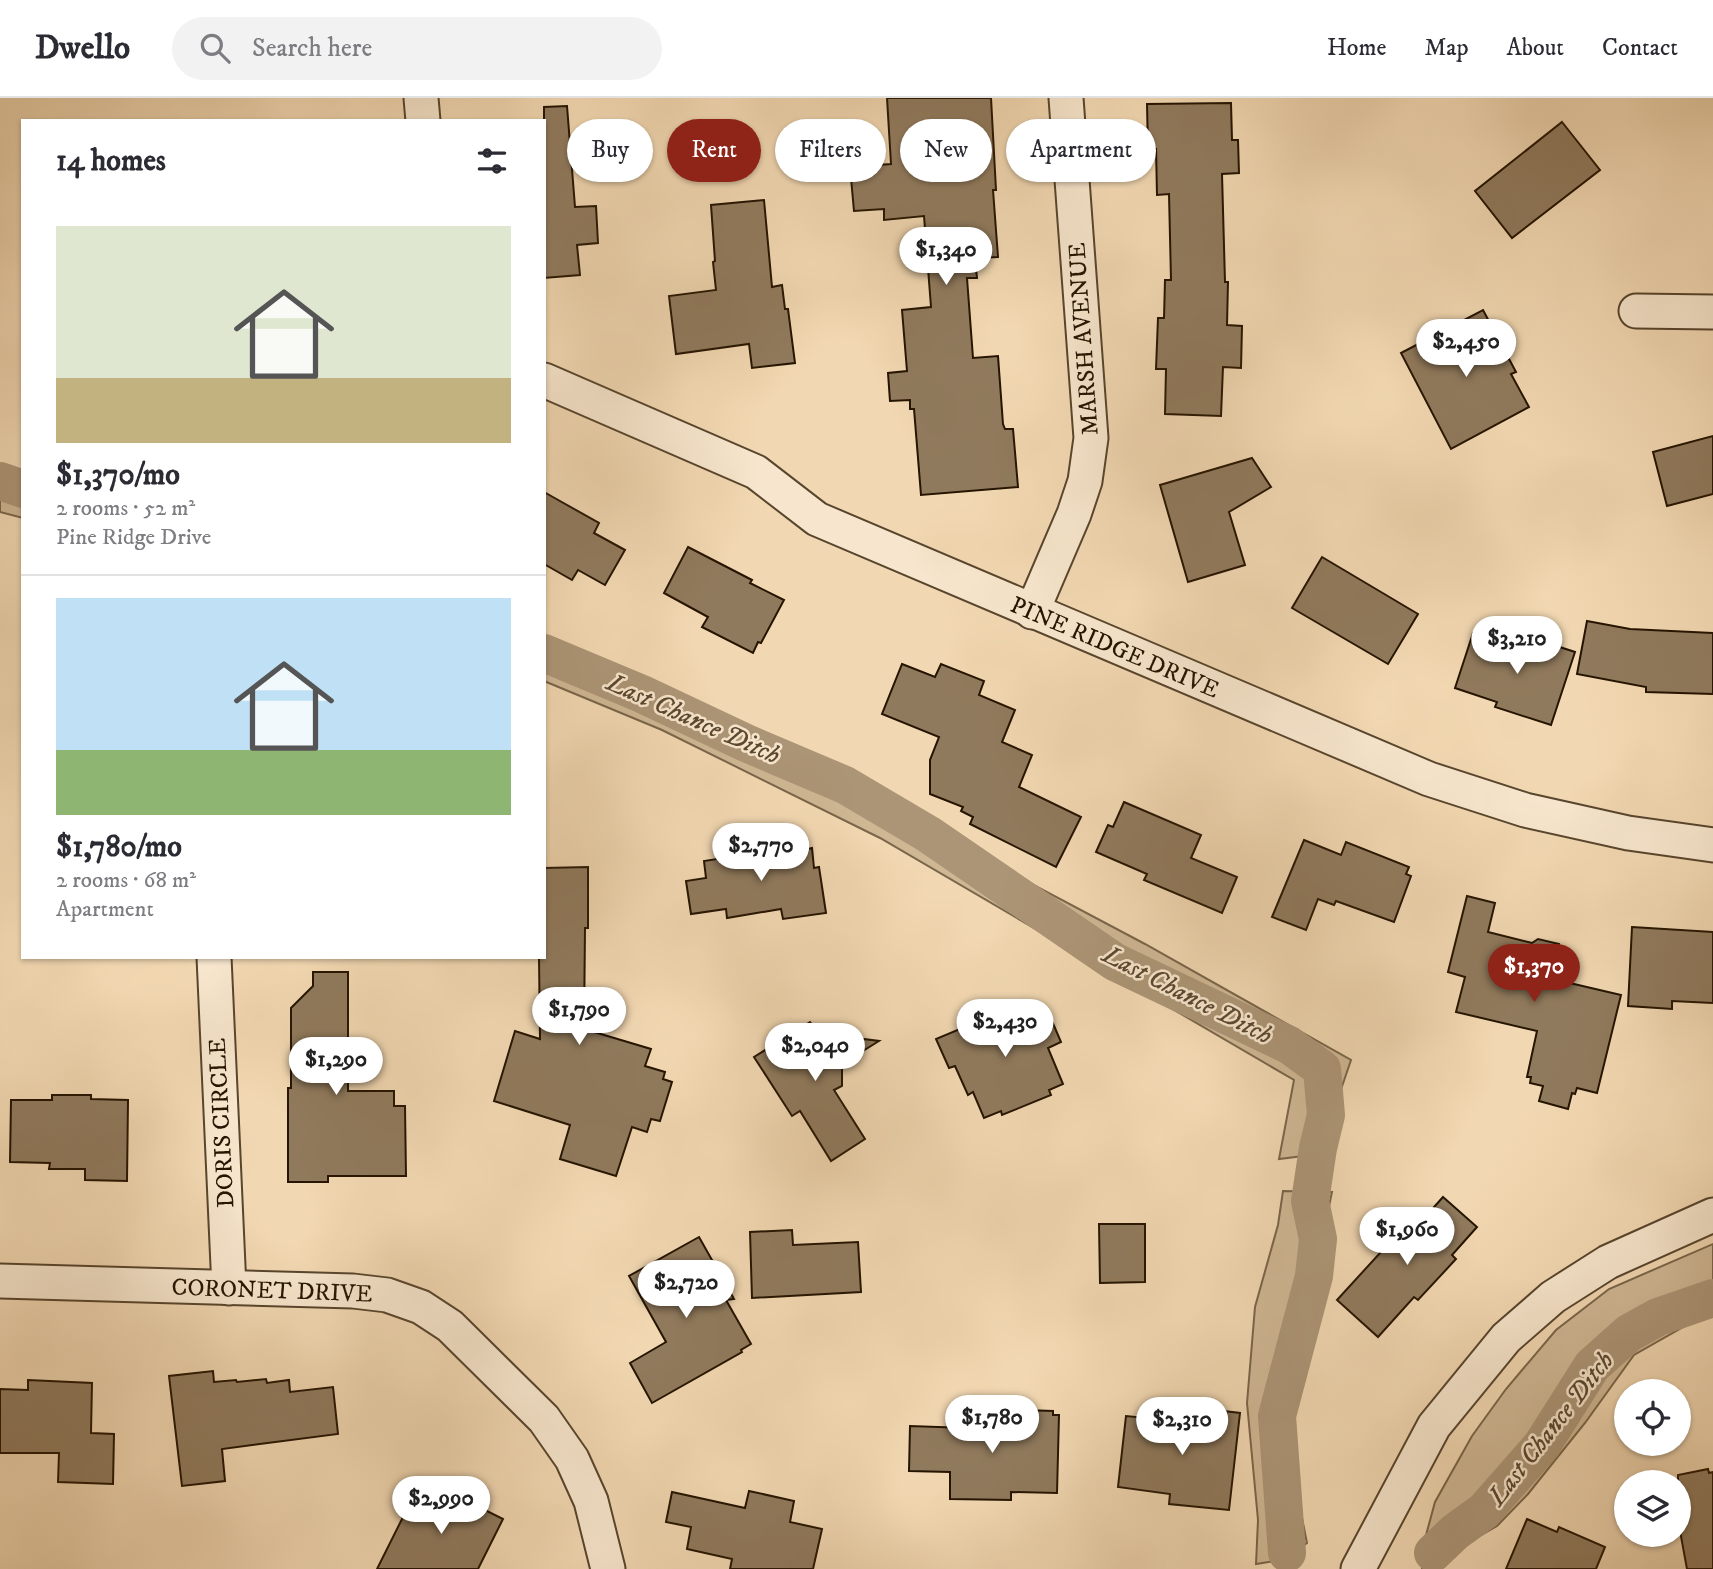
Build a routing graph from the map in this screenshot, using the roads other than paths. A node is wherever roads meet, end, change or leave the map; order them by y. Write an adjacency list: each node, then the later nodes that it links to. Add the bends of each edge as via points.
1 (421, 98): 3 (street)
2 (1066, 98): 7 (street, MARSH AVENUE, via 1091,438 1085,481 1074,514)
3 (422, 119)
4 (1636, 312): 5 (street)
5 (1713, 312)
6 (546, 381): 7 (street, PINE RIDGE DRIVE, via 756,472 817,519)
7 (1032, 612): 8 (street, PINE RIDGE DRIVE, via 1429,779 1525,810 1628,833)
8 (1713, 845)
9 (214, 959): 12 (street, DORIS CIRCLE)
10 (1713, 1215): 14 (street, via 1608,1262 1553,1297 1506,1338 1434,1426)
11 (0, 1280): 12 (street, CORONET DRIVE)
12 (229, 1288): 13 (street, CORONET DRIVE, via 387,1295 421,1307 450,1326 544,1419 572,1459 591,1501)
13 (608, 1569)
14 (1358, 1569)

